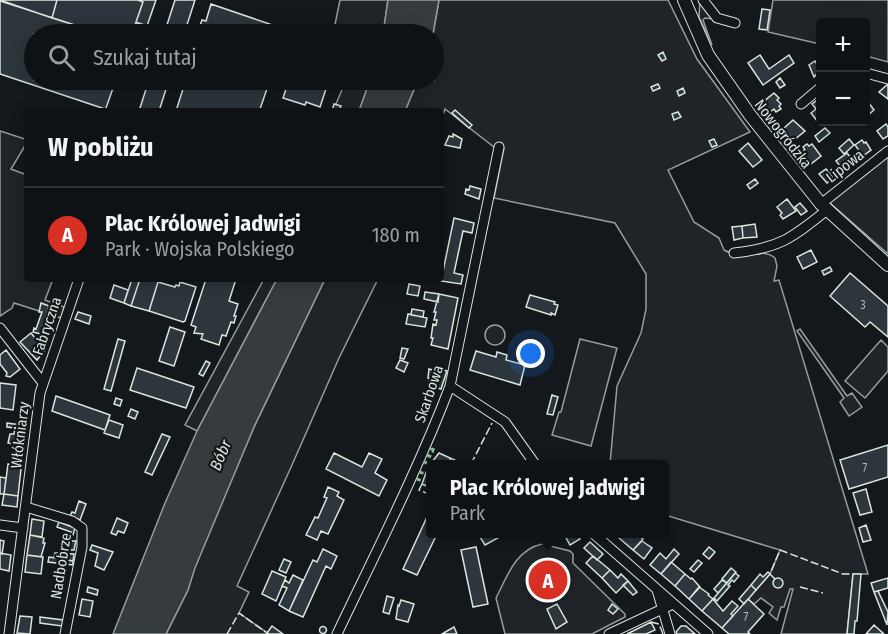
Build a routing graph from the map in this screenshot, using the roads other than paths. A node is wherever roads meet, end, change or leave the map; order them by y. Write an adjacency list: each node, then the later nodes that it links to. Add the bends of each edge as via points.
1 (684, 0): 10 (main road, Nowogródzka, via 700,41 717,69)
2 (703, 0): 3 (street, via 717,18)
3 (735, 22)
4 (870, 74): 5 (street)
5 (888, 79)
6 (816, 91): 7 (street)
7 (801, 104)
8 (499, 147): 16 (street, Skarbowa)
9 (888, 151): 10 (street, Lipowa)
10 (824, 207): 11 (street, Lipowa, via 804,230 784,242); 12 (main road, Nowogródzka)
11 (734, 253)
12 (888, 265)
13 (78, 282): 15 (street, Fabryczna)
14 (0, 328): 15 (street)
15 (43, 383): 18 (street, Włókniarzy)
16 (450, 386): 17 (street, via 505,422); 27 (street, Skarbowa, via 401,501)
17 (532, 460)
18 (26, 507): 20 (street, Włókniarzy); 26 (street, Nadbobrze, via 72,521 82,528 82,547)
19 (0, 525): 20 (street)
20 (23, 528): 25 (street, Włókniarzy)
21 (598, 538): 22 (street)
22 (657, 590): 23 (street); 24 (street)
23 (673, 604): 24 (street); 30 (street)
24 (662, 609): 28 (street); 29 (street)
25 (9, 634)
26 (65, 634)
27 (337, 634)
28 (609, 634)
29 (670, 634)
30 (708, 634)

